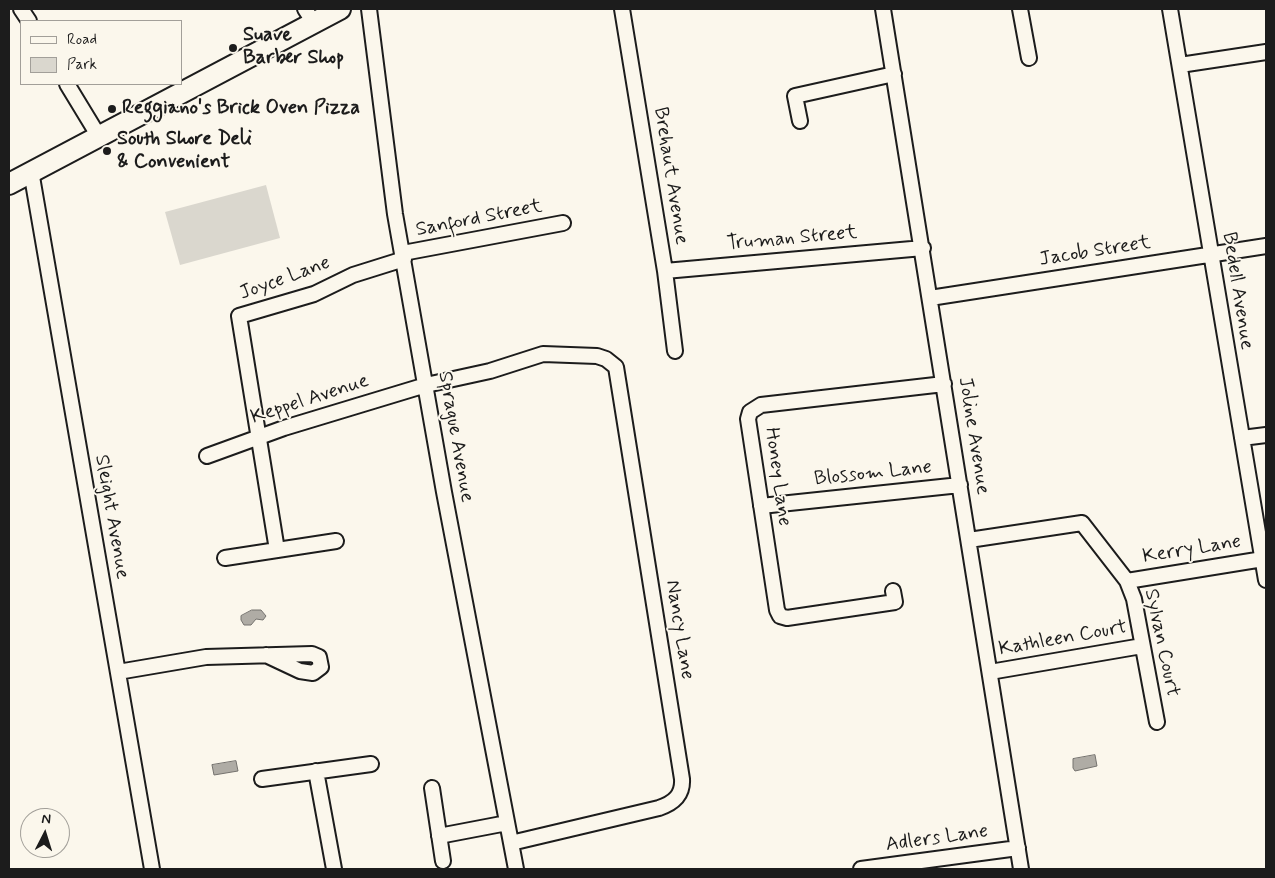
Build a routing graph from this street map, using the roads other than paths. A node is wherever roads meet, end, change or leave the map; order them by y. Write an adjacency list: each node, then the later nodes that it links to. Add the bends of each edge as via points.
1 (21, 9): 9 (street)
2 (340, 9): 8 (main road)
3 (369, 9): 23 (street, Sprague Avenue)
4 (622, 9): 24 (street, Brehaut Avenue)
5 (883, 9): 13 (street, Joline Avenue)
6 (1020, 9): 11 (street)
7 (1170, 9): 12 (street, Bedell Avenue)
8 (310, 16): 16 (main road)
9 (28, 20)
10 (1266, 52): 12 (street)
11 (1029, 58)
12 (1180, 65): 22 (street, Bedell Avenue)
13 (894, 74): 15 (street, via 795,96); 21 (street, Joline Avenue)
14 (68, 85): 16 (street)
15 (800, 121)
16 (98, 135): 17 (main road)
17 (31, 171): 18 (main road); 45 (street, Sleight Avenue)
18 (9, 184)
19 (563, 223): 23 (street, Sanford Street)
20 (1266, 246): 22 (street, Jacob Street)
21 (923, 248): 24 (street, Truman Street); 25 (street, Joline Avenue)
22 (1211, 254): 25 (street, Jacob Street); 31 (street, Bedell Avenue)
23 (403, 256): 28 (street, Sprague Avenue); 30 (street, Joyce Lane, via 352,275 314,294 239,316)
24 (665, 271): 26 (street, Brehaut Avenue)
25 (930, 298): 27 (street, Joline Avenue)
26 (675, 350)
27 (944, 384): 33 (street, Joline Avenue); 34 (street, Honey Lane, via 761,404 754,408 748,425)
28 (426, 385): 30 (street, Keppel Avenue); 52 (street, Sprague Avenue); 54 (street, Nancy Lane, via 490,371 548,353 601,357 617,371 682,782 679,794 669,804)
29 (1266, 436): 31 (street)
30 (260, 437): 32 (street, Keppel Avenue); 37 (street)
31 (1242, 438): 39 (street, Bedell Avenue)
32 (207, 456)
33 (960, 485): 34 (street, Blossom Lane); 35 (street, Joline Avenue)
34 (760, 506): 42 (street, Honey Lane, via 780,616 787,618 895,602)
35 (969, 540): 41 (street, Sylvan Court, via 1082,523); 46 (street, Joline Avenue)
36 (336, 541): 37 (street)
37 (277, 550): 38 (street)
38 (225, 558)
39 (1263, 559): 40 (street, Bedell Avenue); 41 (street, Kerry Lane)
40 (1266, 580)
41 (1127, 581): 43 (street, Sylvan Court, via 1134,599)
42 (894, 591)
43 (1142, 646): 46 (street, Kathleen Court); 47 (street, Sylvan Court)
44 (266, 655): 45 (street, via 200,658)
45 (118, 672): 57 (street, Sleight Avenue)
46 (990, 672): 55 (street, Joline Avenue)
47 (1157, 722)
48 (371, 764): 49 (street)
49 (316, 771): 50 (street); 58 (street)
50 (262, 779)
51 (432, 788): 53 (street)
52 (507, 823): 53 (street); 54 (street, Sprague Avenue)
53 (439, 836): 56 (street)
54 (511, 843): 59 (street, Sprague Avenue)
55 (1018, 848): 60 (street, Adlers Lane); 61 (street, Joline Avenue)
56 (443, 861)
57 (152, 869)
58 (334, 869)
59 (516, 869)
60 (862, 869)
61 (1021, 869)

